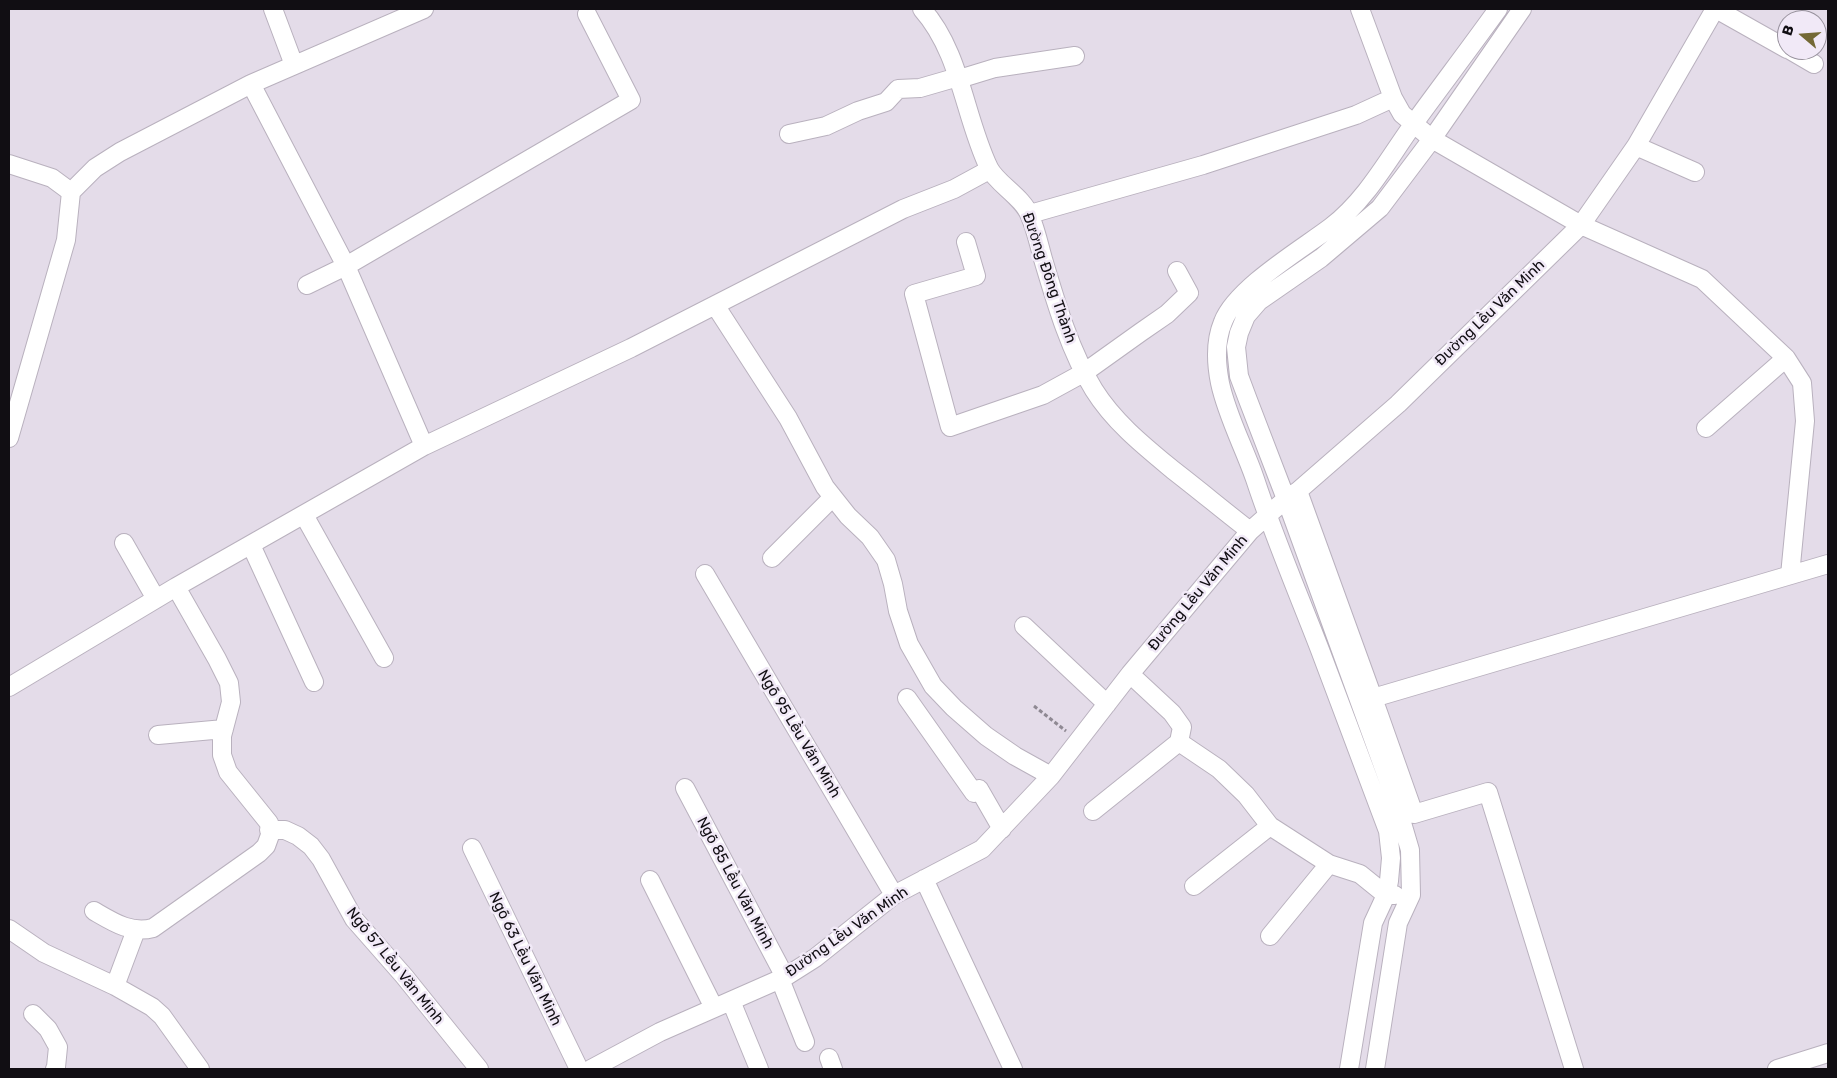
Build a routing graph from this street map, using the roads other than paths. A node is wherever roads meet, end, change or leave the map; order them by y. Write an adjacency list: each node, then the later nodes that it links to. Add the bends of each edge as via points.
1 (273, 9): 13 (street)
2 (424, 9): 13 (street)
3 (922, 9): 14 (street, Đường Đông Thành, via 932,20)
4 (1360, 9): 16 (street)
5 (1498, 9): 17 (street)
6 (1522, 9): 19 (street)
7 (1716, 9): 9 (street); 20 (street, Đường Lều Văn Minh)
8 (587, 14): 29 (street, via 631,100)
9 (1777, 43)
10 (1076, 56): 14 (street, via 995,68)
11 (1807, 60): 12 (street)
12 (1814, 64)
13 (294, 65): 15 (street)
14 (958, 78): 18 (street, via 920,88 898,89 886,102 826,126); 22 (street, Đường Đông Thành)
15 (251, 84): 24 (street, via 120,152 95,168); 29 (street)
16 (1392, 98): 17 (street); 25 (street, via 1356,115 1203,165)
17 (1413, 125): 19 (street); 28 (street, via 1360,199 1333,225)
18 (788, 134)
19 (1432, 139): 26 (street); 31 (street, via 1380,208)
20 (1636, 146): 23 (street); 26 (street, Đường Lều Văn Minh)
21 (9, 164): 24 (street, via 52,178)
22 (990, 170): 25 (street, Đường Đông Thành); 33 (street, via 894,214)
23 (1696, 172)
24 (71, 192): 37 (street, via 66,240)
25 (1030, 214): 35 (street, Đường Đông Thành, via 1056,303)
26 (1581, 225): 34 (street, via 1702,279); 39 (street, Đường Lều Văn Minh, via 1398,404)
27 (966, 242): 35 (street, via 976,276 914,294 950,427 1043,395)
28 (1289, 257): 31 (street); 42 (street, via 1235,302 1223,320 1217,342 1220,385)
29 (346, 266): 32 (street); 38 (street)
30 (1177, 271): 35 (street, via 1189,293 1167,314)
31 (1300, 272): 39 (street, via 1259,301 1246,316 1236,347 1239,376)
32 (307, 285)
33 (716, 305): 38 (street); 40 (street, via 788,418)
34 (1786, 358): 36 (street); 49 (street, via 1802,383 1805,421)
35 (1085, 372): 43 (street, Đường Đông Thành, via 1093,390 1117,421)
36 (1706, 428)
37 (9, 438)
38 (424, 446): 41 (street)
39 (1292, 495): 42 (street, Đường Lều Văn Minh); 58 (street, via 1330,576); 76 (street, via 1395,799 1410,850)
40 (833, 497): 46 (street); 63 (street, via 870,537 886,560 909,644 933,686 986,736)
41 (304, 515): 45 (street); 53 (street)
42 (1267, 516): 43 (street, Đường Lều Văn Minh); 75 (street, via 1388,831 1391,858)
43 (1250, 532): 54 (street, Đường Lều Văn Minh)
44 (124, 543): 51 (street)
45 (251, 545): 50 (street); 55 (street)
46 (772, 558)
47 (1828, 564): 49 (street)
48 (705, 574): 74 (street, Ngõ 95 Lều Văn Minh)
49 (1790, 575): 58 (street)
50 (176, 587): 51 (street); 60 (street, via 229,684 231,702)
51 (156, 599): 56 (street)
52 (1024, 626): 59 (street)
53 (384, 658)
54 (1130, 674): 59 (street, Đường Lều Văn Minh); 62 (street, via 1172,713 1182,727)
55 (314, 682)
56 (9, 687)
57 (907, 698): 67 (street, via 974,793 979,789)
58 (1373, 698): 97 (street, via 1414,814 1488,792)
59 (1107, 704): 63 (street, Đường Lều Văn Minh)
60 (224, 729): 61 (street); 68 (street, via 222,755 228,772 269,823)
61 (158, 735)
62 (1179, 742): 65 (street); 66 (street, via 1219,769 1246,795)
63 (1051, 776): 67 (street, Đường Lều Văn Minh)
64 (686, 788): 81 (street, Ngõ 85 Lều Văn Minh)
65 (1094, 811)
66 (1270, 826): 70 (street); 73 (street)
67 (1002, 828): 71 (street, Đường Lều Văn Minh, via 982,849)
68 (270, 830): 79 (street, via 266,846 259,853 153,928); 90 (street, Ngõ 57 Lều Văn Minh, via 286,830 311,846 354,919)
69 (472, 848): 91 (street, Ngõ 63 Lều Văn Minh)
70 (1329, 864): 75 (street, via 1360,874); 80 (street)
71 (924, 879): 74 (street, Đường Lều Văn Minh); 94 (street)
72 (650, 880): 84 (street)
73 (1194, 886)
74 (894, 895): 81 (street, Đường Lều Văn Minh, via 815,958)
75 (1386, 895): 76 (street); 95 (street, via 1373,923)
76 (1411, 895): 96 (street, via 1398,923)
77 (94, 911): 79 (street)
78 (9, 929): 82 (street, via 44,953)
79 (136, 930): 82 (street)
80 (1270, 936)
81 (782, 978): 83 (street, Đường Lều Văn Minh); 86 (street, Ngõ 85 Lều Văn Minh)
82 (115, 986): 89 (street, via 162,1016)
83 (731, 1001): 84 (street, Đường Lều Văn Minh); 93 (street)
84 (714, 1008): 92 (street, Đường Lều Văn Minh)
85 (33, 1014): 88 (street, via 48,1029 58,1047)
86 (805, 1042)
87 (1828, 1054): 98 (street)
88 (55, 1069)
89 (200, 1069)
90 (479, 1069)
91 (579, 1069)
92 (591, 1069)
93 (759, 1069)
94 (1013, 1069)
95 (1349, 1069)
96 (1375, 1069)
97 (1574, 1069)
98 (1777, 1069)

